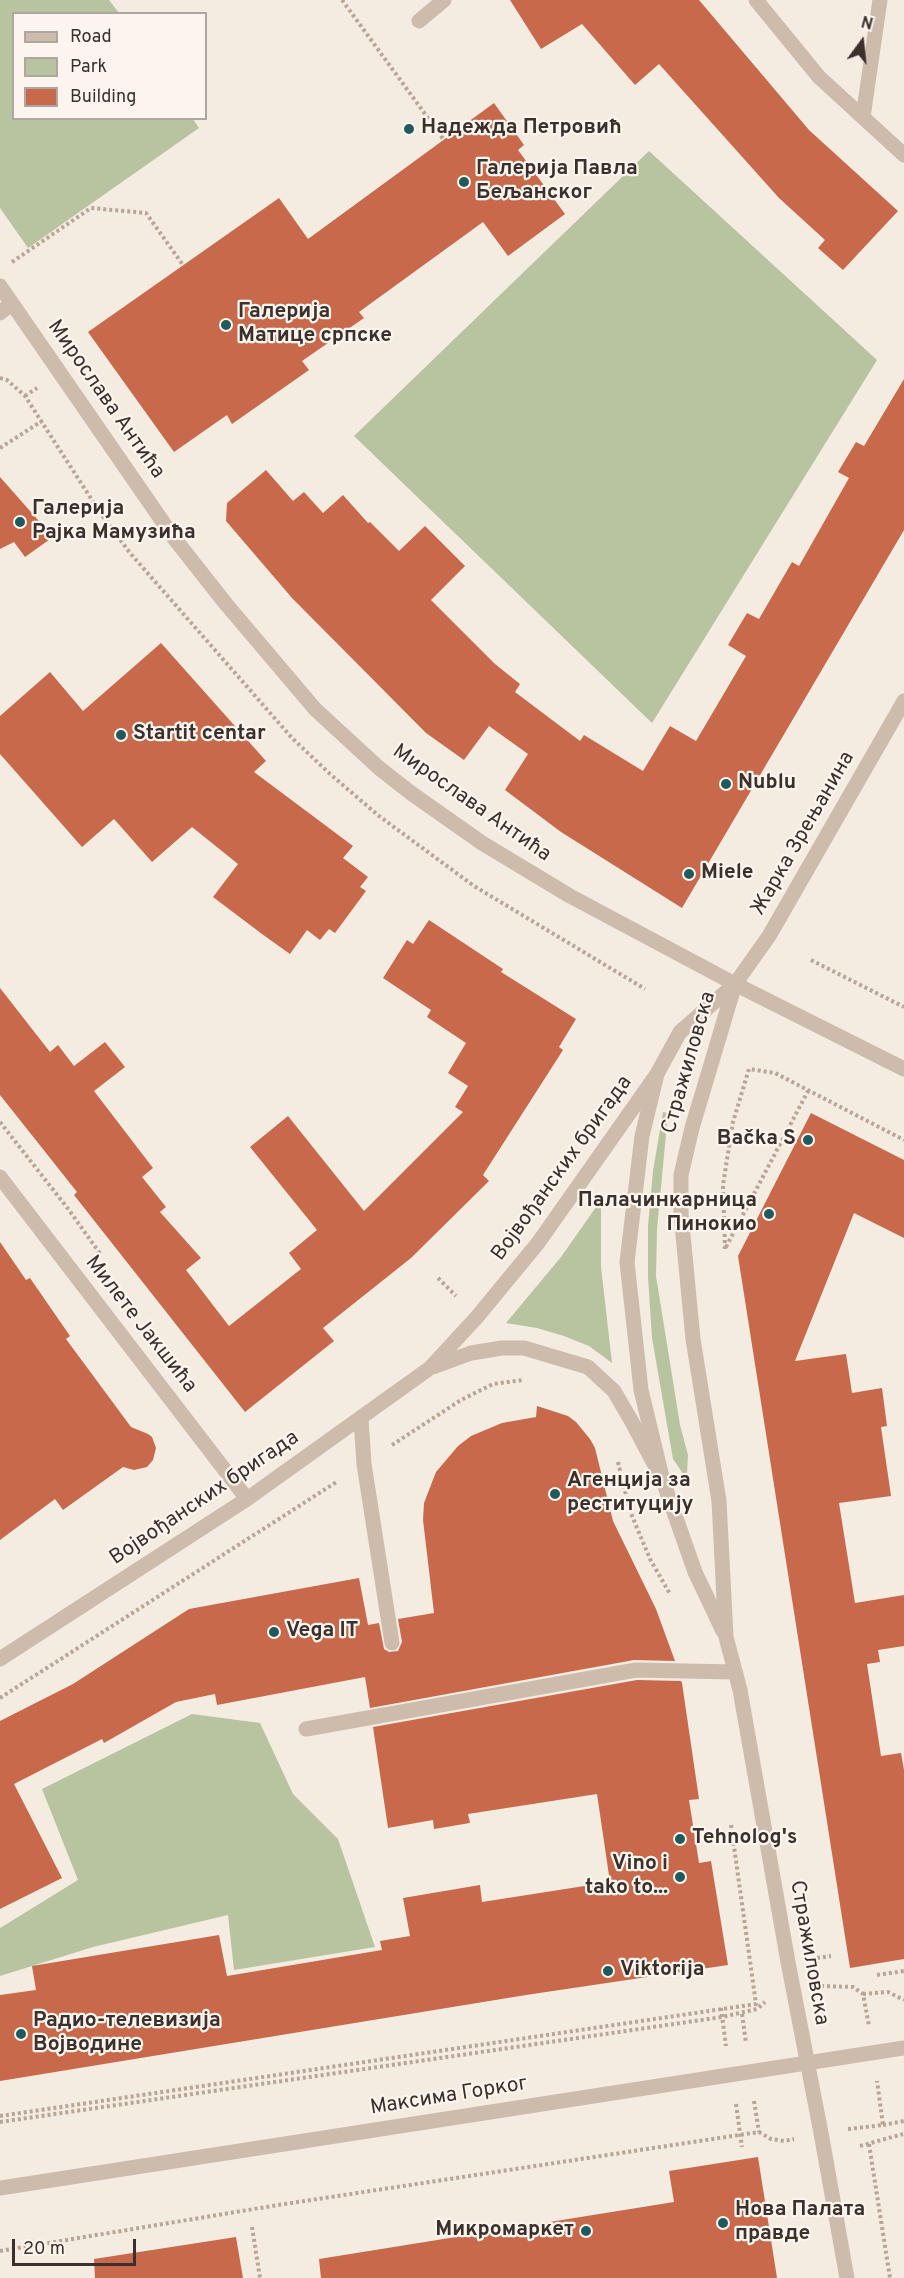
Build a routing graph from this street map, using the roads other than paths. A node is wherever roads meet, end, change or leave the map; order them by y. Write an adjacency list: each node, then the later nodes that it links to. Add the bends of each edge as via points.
1 (444, 0): 4 (street)
2 (756, 0): 5 (street, via 819,77)
3 (880, 0): 5 (street)
4 (419, 21)
5 (863, 117): 6 (street)
6 (904, 155)
7 (0, 286): 8 (street, Мирослава Антића)
8 (6, 308): 10 (street, Мирослава Антића, via 174,538 315,709 379,768 482,843 570,896)
9 (904, 701): 10 (street, Жарка Зрењанина, via 788,907)
10 (735, 984): 11 (street, Мирослава Антића); 12 (street, Стражиловска, via 680,1032); 18 (street, Стражиловска, via 681,1175 693,1339 719,1501)
11 (904, 1069)
12 (657, 1074): 14 (street, Војвођанских бригада, via 538,1243); 16 (street, Стражиловска, via 642,1136 627,1262 640,1390)
13 (0, 1177): 17 (street, Милете Јакшића)
14 (430, 1368): 15 (street, Војвођанских бригада); 16 (street, Војвођанских бригада, via 471,1353 524,1347 588,1367 614,1391)
15 (361, 1419): 17 (street, Војвођанских бригада); 19 (street, via 364,1464)
16 (663, 1481): 18 (street, Стражиловска, via 695,1572)
17 (247, 1499): 20 (street, Војвођанских бригада)
18 (726, 1637): 21 (street, Стражиловска)
19 (392, 1643)
20 (0, 1659)
21 (735, 1672): 22 (street, via 636,1670); 24 (street, Стражиловска)
22 (306, 1729)
23 (904, 2048): 24 (street, Максима Горког)
24 (807, 2062): 25 (street, Максима Горког); 26 (street, Стражиловска)
25 (0, 2188)
26 (846, 2278)

